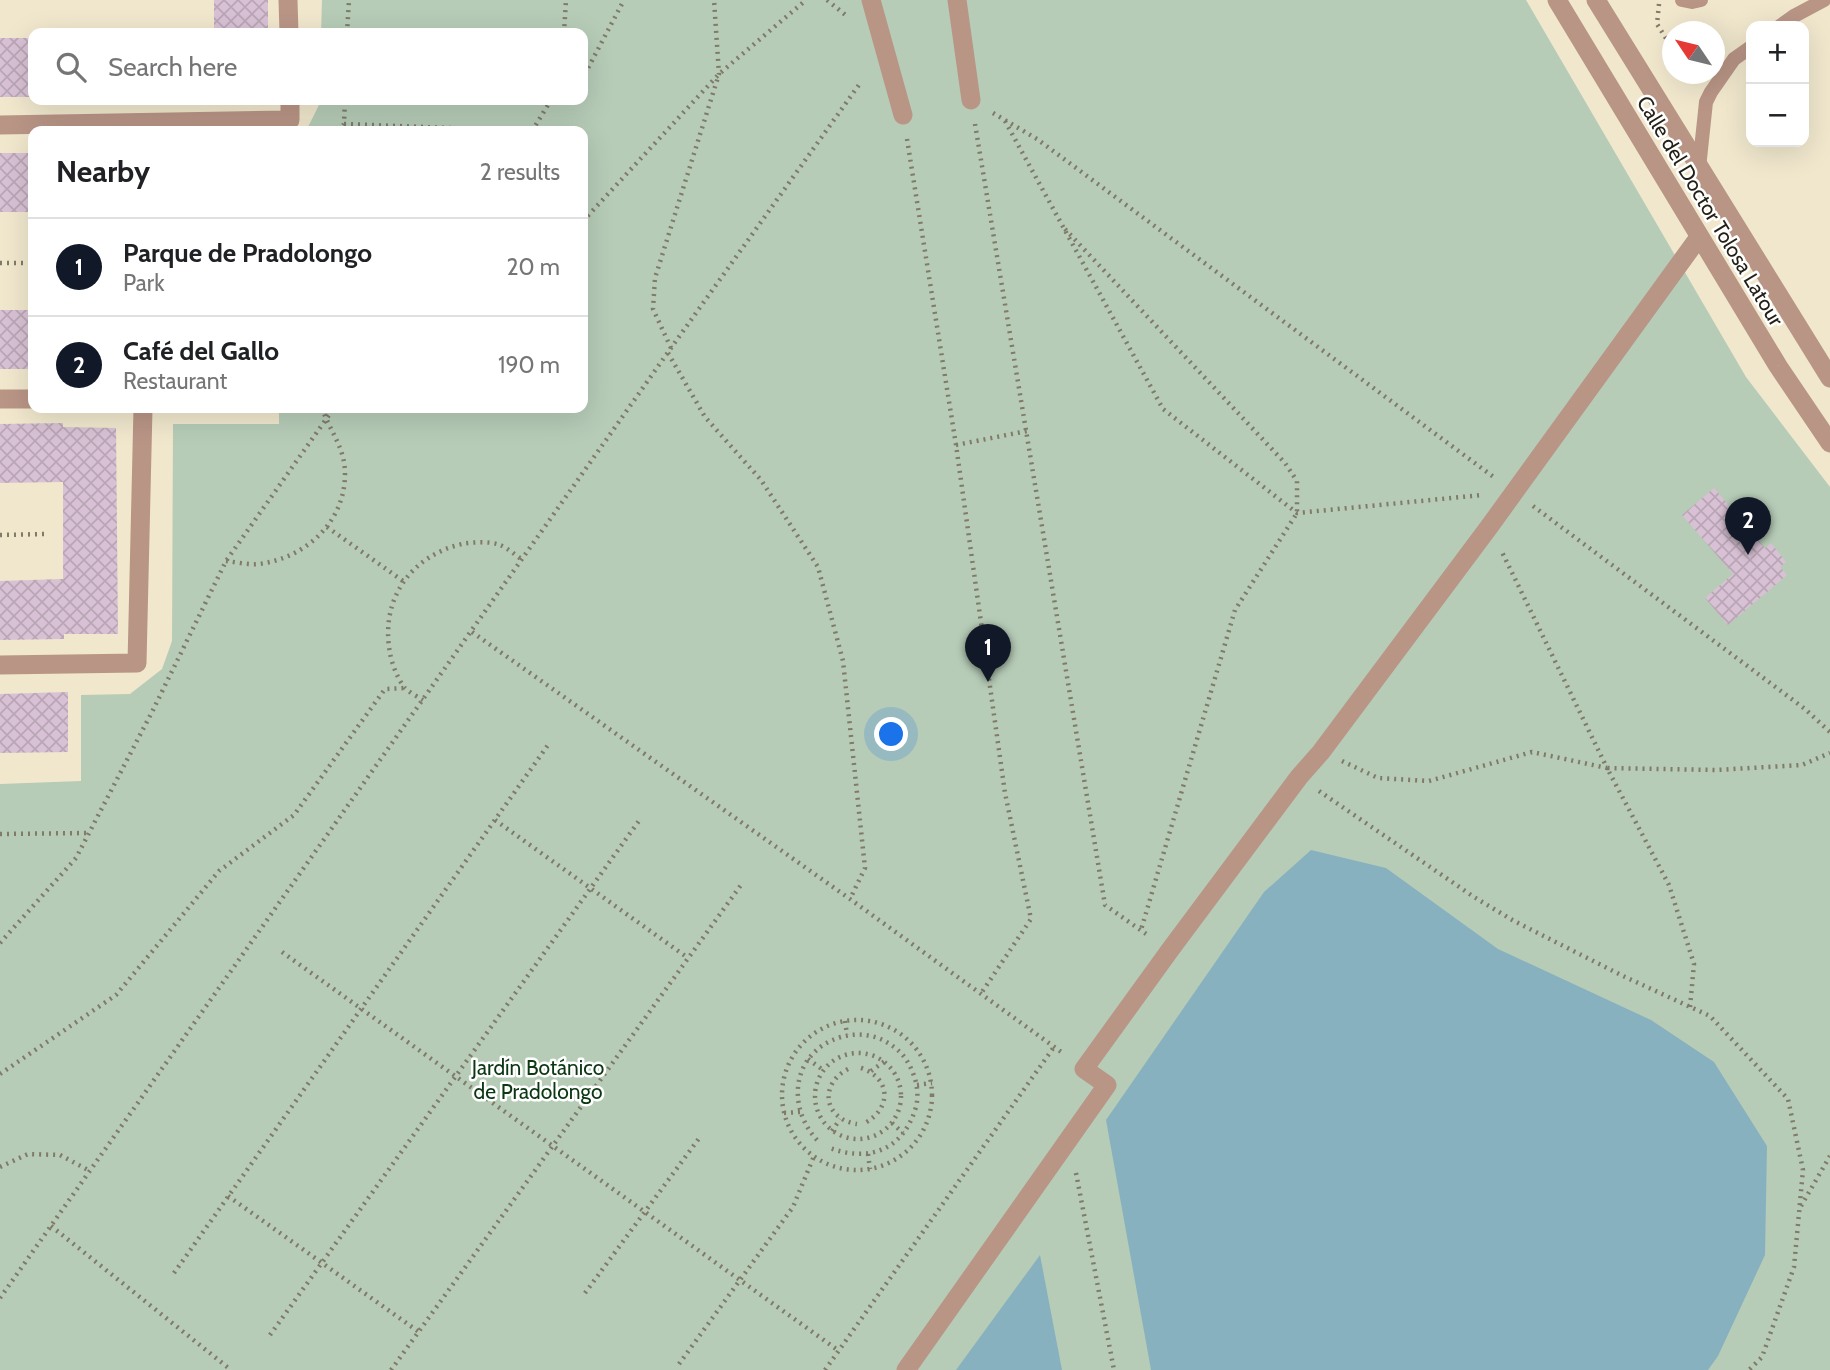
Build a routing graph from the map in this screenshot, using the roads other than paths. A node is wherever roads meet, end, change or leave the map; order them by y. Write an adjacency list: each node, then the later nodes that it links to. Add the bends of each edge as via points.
1 (288, 0): 10 (street)
2 (871, 0): 14 (street)
3 (957, 0): 12 (street)
4 (1556, 0): 17 (street, Calle del Doctor Tolosa Latour)
5 (1595, 0): 16 (street, Calle del Doctor Tolosa Latour)
6 (1682, 0): 7 (lane)
7 (1701, 0)
8 (1824, 0): 9 (lane)
9 (1787, 21)
10 (289, 28)
11 (1746, 51): 16 (lane, via 1734,59 1706,103)
12 (971, 100)
13 (290, 105): 15 (street, via 290,120)
14 (903, 115)
15 (0, 125)
16 (1699, 168): 18 (street, Calle del Doctor Tolosa Latour)
17 (1699, 237): 22 (street, Calle del Doctor Tolosa Latour); 24 (street, via 1489,527 1084,1069 1107,1085)
18 (1830, 378)
19 (0, 399): 20 (street)
20 (28, 399)
21 (144, 413): 23 (street, via 137,663)
22 (1830, 443)
23 (0, 665)
24 (906, 1370)

